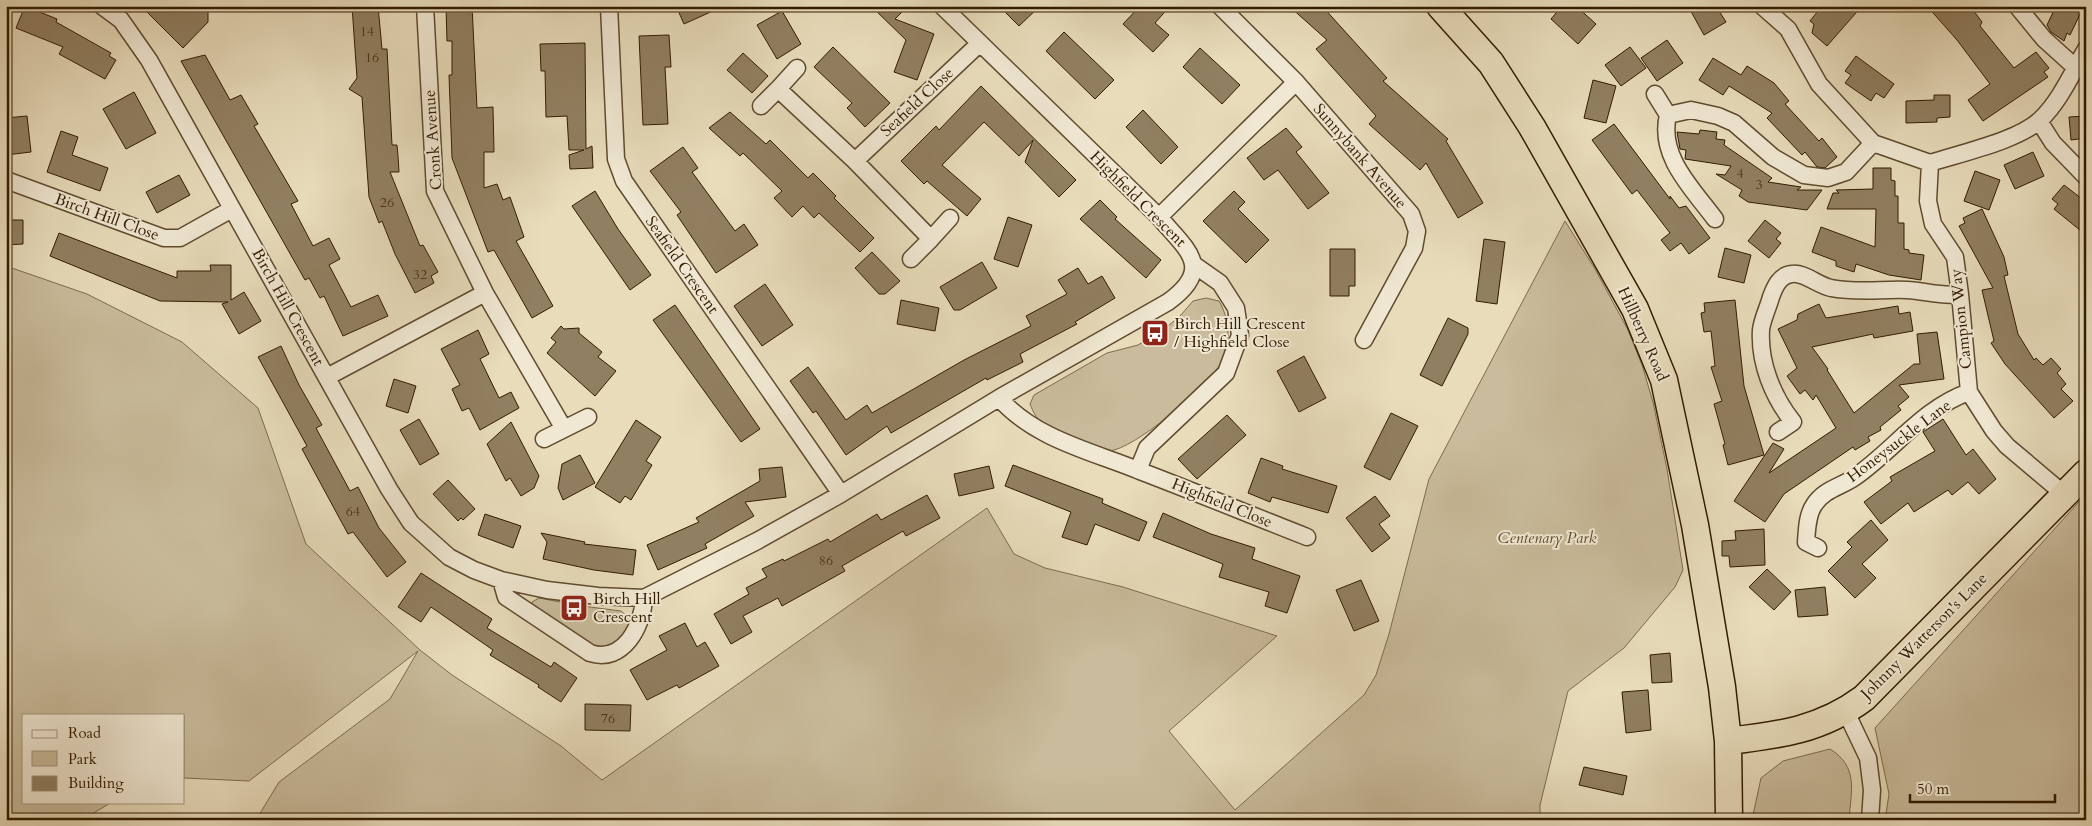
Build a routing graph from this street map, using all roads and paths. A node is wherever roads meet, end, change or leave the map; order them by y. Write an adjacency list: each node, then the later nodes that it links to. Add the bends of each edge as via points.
1 (102, 6): 24 (street, Birch Hill Crescent, via 120,20 149,60)
2 (425, 6): 31 (street, Cronk Avenue, via 435,192)
3 (609, 6): 43 (street, Seafield Crescent, via 616,159 624,181)
4 (942, 6): 9 (street, Highfield Crescent)
5 (1220, 6): 13 (street, Sunnybank Avenue)
6 (1440, 6): 50 (highway, Hillberry Road, via 1472,40 1509,90 1586,220 1650,343 1673,414 1707,591)
7 (2017, 6): 11 (street, via 2044,39)
8 (1767, 7): 19 (street, via 1788,29 1820,84)
9 (980, 43): 20 (street, Seafield Close); 26 (street, Highfield Crescent)
10 (2086, 49): 11 (street)
11 (2075, 67): 18 (street, via 2053,106)
12 (797, 68): 14 (street)
13 (1296, 82): 26 (street); 33 (street, Sunnybank Avenue, via 1411,214 1417,231 1414,248)
14 (778, 88): 16 (street); 20 (street)
15 (1655, 94): 17 (street)
16 (761, 106)
17 (1668, 115): 19 (street, via 1692,110 1734,123 1773,157 1804,175 1828,178 1846,172); 27 (street, via 1664,130 1672,161)
18 (2039, 121): 21 (street, via 1993,143); 22 (street, via 2053,143)
19 (1873, 143): 21 (street)
20 (855, 161): 28 (street)
21 (1930, 163): 32 (street, Campion Way, via 1928,201 1933,224 1954,257)
22 (2086, 177)
23 (6, 180): 24 (street, Birch Hill Close, via 164,238 180,238)
24 (232, 209): 34 (street, Birch Hill Crescent)
25 (950, 218): 28 (street)
26 (1159, 218): 30 (street, Highfield Crescent, via 1190,253)
27 (1715, 219)
28 (930, 239): 29 (street)
29 (911, 258)
30 (1194, 264): 36 (street, Highfield Crescent, via 1186,288 1168,302); 41 (street, via 1220,283 1231,299 1236,308 1240,335 1226,373 1147,448)
31 (485, 293): 34 (street); 38 (street, Cronk Avenue)
32 (1960, 294): 35 (street, Campion Way); 39 (street, via 1945,296 1909,290 1828,288 1797,266 1784,275 1776,286 1761,329 1763,357 1771,386 1781,408 1799,420)
33 (1364, 340)
34 (327, 377): 47 (street, Birch Hill Crescent, via 411,523 449,557)
35 (1969, 392): 44 (street, Campion Way, via 1994,432); 46 (street, Honeysuckle Lane, via 1930,413 1853,478 1825,492 1813,505)
36 (999, 398): 41 (street, Highfield Close, via 1010,411 1068,445); 43 (street, Highfield Crescent)
37 (588, 417): 38 (street)
38 (564, 429): 40 (street)
39 (1778, 432)
40 (544, 439)
41 (1138, 470): 45 (street, Highfield Close)
42 (2086, 473): 44 (highway, Johnny Watterson's Lane)
43 (840, 494): 48 (street, Birch Hill Crescent)
44 (2065, 495): 49 (highway, Johnny Watterson's Lane, via 1864,698)
45 (1307, 537)
46 (1805, 543)
47 (501, 580): 48 (street, Birch Hill Crescent, via 546,590); 48 (street, via 506,596 599,656 609,655 622,647 637,630)
48 (644, 598)
49 (1846, 712): 50 (highway, Johnny Watterson's Lane, via 1803,730); 52 (street, via 1868,758 1872,790)
50 (1728, 741): 51 (highway, Hillberry Road)
51 (1729, 820)
52 (1870, 820)

